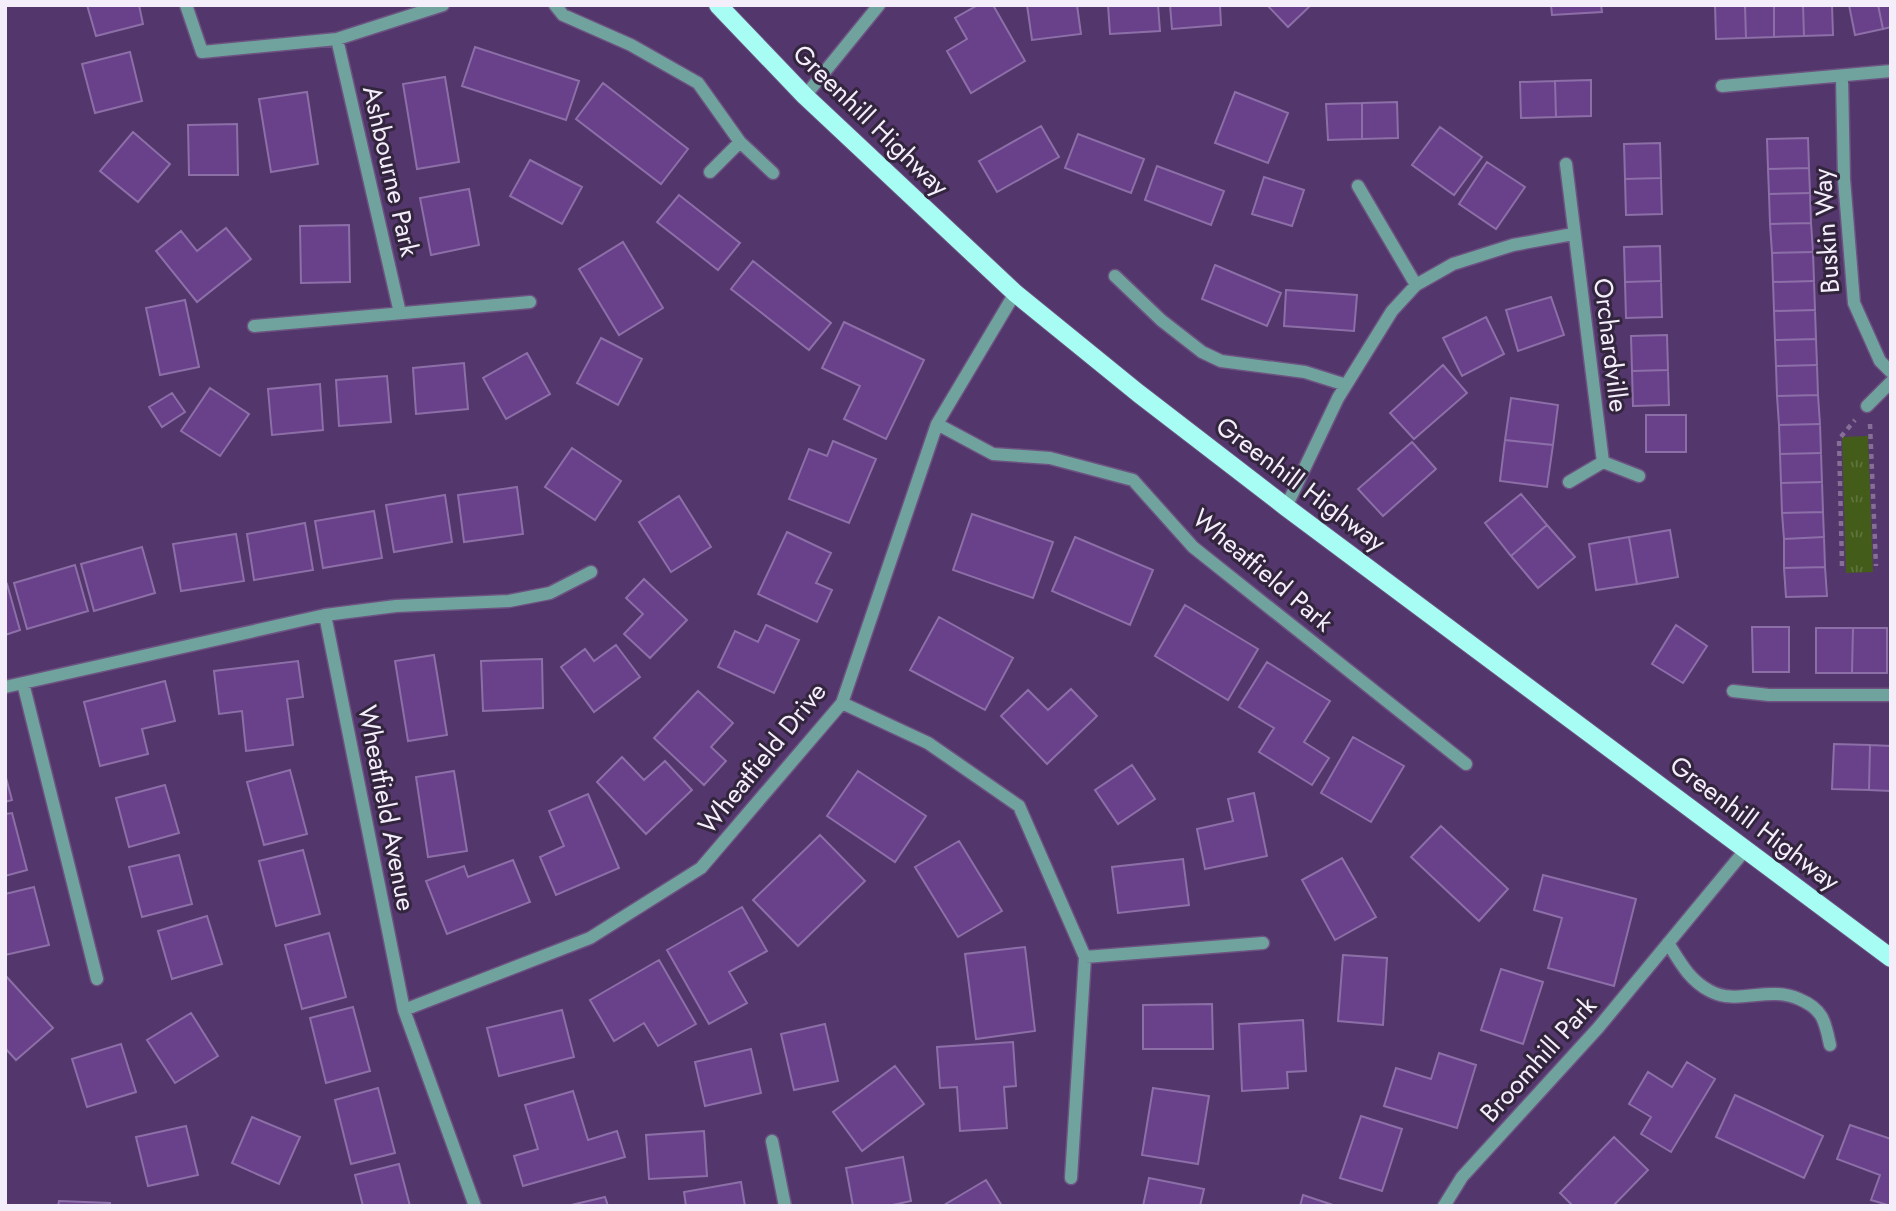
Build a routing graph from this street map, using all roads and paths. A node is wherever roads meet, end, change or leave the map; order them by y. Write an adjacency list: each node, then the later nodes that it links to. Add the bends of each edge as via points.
1 (186, 5): 6 (street, via 202,52)
2 (555, 5): 11 (street, via 563,15 631,44 698,83)
3 (718, 5): 10 (main road, Greenhill Highway)
4 (879, 5): 10 (street)
5 (437, 6): 6 (street)
6 (337, 39): 21 (street, Ashbourne Park)
7 (1891, 71): 8 (street)
8 (1842, 77): 9 (street); 23 (street, Buskin Way, via 1854,303 1880,361)
9 (1722, 86)
10 (805, 96): 19 (main road, Greenhill Highway)
11 (740, 142): 13 (street); 14 (street)
12 (1566, 164): 16 (street, Orchardville)
13 (710, 172)
14 (773, 173)
15 (1358, 186): 18 (street)
16 (1573, 234): 18 (street, via 1513,245 1453,264); 28 (street, Orchardville)
17 (1115, 276): 25 (street, via 1161,320 1221,361 1305,372)
18 (1416, 285): 25 (street, via 1392,311)
19 (1015, 293): 27 (street, Wheatfield Drive); 31 (main road, Greenhill Highway)
20 (530, 302): 21 (street)
21 (400, 313): 22 (street)
22 (254, 326)
23 (1891, 372)
24 (1891, 382): 26 (street)
25 (1346, 385): 31 (street)
26 (1867, 406): 32 (path, via 1839,439); 33 (path)
27 (937, 424): 40 (street, Wheatfield Drive); 41 (street, Wheatfield Park, via 993,454 1050,458 1133,480 1193,547)
28 (1603, 462): 29 (street); 30 (street)
29 (1639, 476)
30 (1569, 482)
31 (1286, 507): 42 (main road, Greenhill Highway)
32 (1842, 566)
33 (1876, 566)
34 (591, 572): 35 (street, via 550,593 509,601 396,606)
35 (325, 615): 36 (street); 48 (street, Wheatfield Avenue)
36 (23, 683): 37 (street); 47 (street)
37 (5, 687)
38 (1732, 691): 39 (street)
39 (1891, 695)
40 (842, 703): 45 (street, via 928,743 1019,806); 48 (street, Wheatfield Drive, via 701,869 590,939)
41 (1466, 764)
42 (1746, 849): 44 (street, Broomhill Park); 46 (main road, Greenhill Highway)
43 (1263, 943): 45 (street)
44 (1668, 943): 49 (street, via 1689,977 1712,992 1737,998 1784,993 1816,1007); 54 (street, Broomhill Park, via 1598,1028 1462,1177)
45 (1085, 957): 51 (street)
46 (1891, 958)
47 (97, 979)
48 (404, 1010): 52 (street, Wheatfield Avenue)
49 (1830, 1045)
50 (772, 1141): 53 (street)
51 (1071, 1178)
52 (475, 1206)
53 (785, 1206)
54 (1444, 1206)

